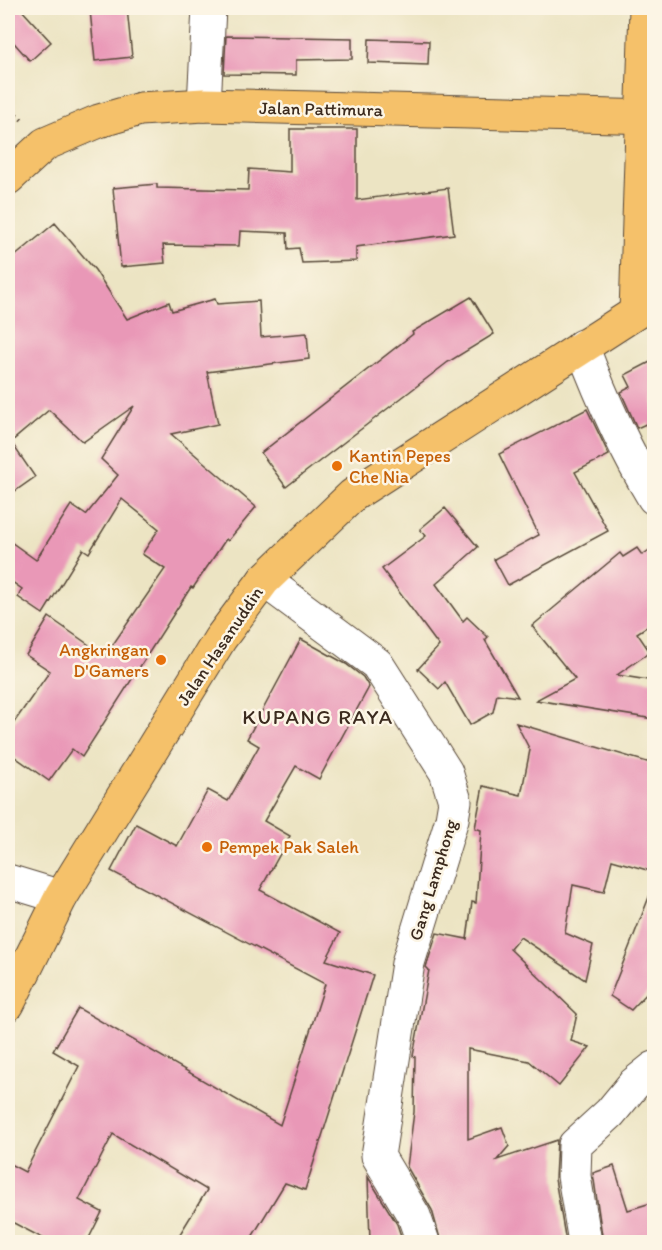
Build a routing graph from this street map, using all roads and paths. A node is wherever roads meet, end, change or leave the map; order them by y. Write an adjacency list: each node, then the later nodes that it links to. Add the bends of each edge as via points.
1 (208, 8): 3 (street)
2 (646, 8): 4 (main road)
3 (204, 105): 4 (main road, Jalan Pattimura); 5 (main road, Jalan Pattimura, via 140,109 99,121 45,144)
4 (649, 117): 6 (main road)
5 (8, 178)
6 (645, 307): 7 (main road, Jalan Hasanuddin)
7 (582, 346): 8 (street, via 596,383); 9 (main road, Jalan Hasanuddin, via 353,495)
8 (654, 498)
9 (264, 580): 11 (main road, Jalan Hasanuddin, via 220,639); 14 (street, Gang Lamphong, via 376,664 429,743 452,786 452,819 408,963 378,1156 414,1216)
10 (8, 881): 11 (street)
11 (61, 897): 12 (main road, Jalan Hasanuddin)
12 (8, 1004)
13 (654, 1068): 15 (street, via 634,1083 610,1113 575,1144 574,1176)
14 (423, 1242)
15 (585, 1242)

